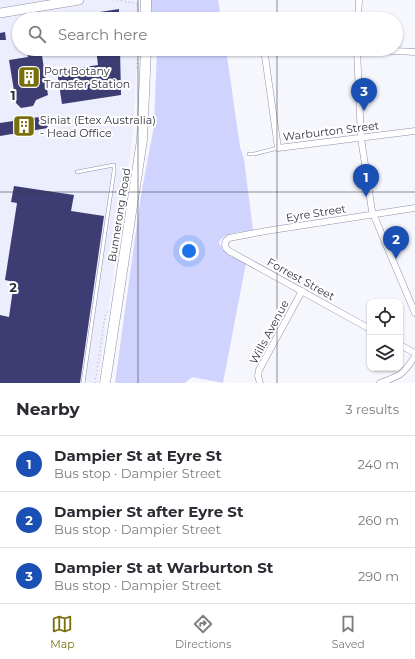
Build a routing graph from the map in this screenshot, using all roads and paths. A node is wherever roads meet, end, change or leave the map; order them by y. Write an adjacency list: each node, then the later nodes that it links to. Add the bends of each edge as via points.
1 (79, 0): 8 (street)
2 (117, 0): 5 (path, via 137,5)
3 (146, 0): 6 (main road)
4 (359, 0): 7 (street)
5 (138, 12)
6 (146, 12)
7 (358, 12)
8 (0, 13)
9 (403, 51): 10 (street)
10 (415, 52)
11 (138, 56): 15 (path)
12 (146, 56): 32 (main road, Bunnerong Road, via 142,140)
13 (265, 56): 18 (street)
14 (356, 56): 17 (street)
15 (137, 68)
16 (415, 131): 17 (street, Warburton Street)
17 (361, 138): 18 (street, Warburton Street); 22 (street)
18 (278, 148): 19 (lane, Warburton Street)
19 (249, 154)
20 (76, 172): 30 (lane, via 114,165)
21 (415, 208): 22 (street, Eyre Street)
22 (373, 214): 23 (street, Eyre Street, via 229,238); 26 (street)
23 (225, 245): 24 (street, Forrest Street, via 229,251)
24 (302, 291): 27 (street, Forrest Street); 33 (street, Wills Avenue, via 259,370)
25 (109, 309): 31 (path, via 105,316)
26 (415, 313)
27 (367, 327)
28 (403, 347): 29 (street)
29 (415, 355): 34 (street, via 403,373)
30 (83, 383)
31 (95, 383)
32 (105, 383)
33 (260, 383)
34 (380, 383)

